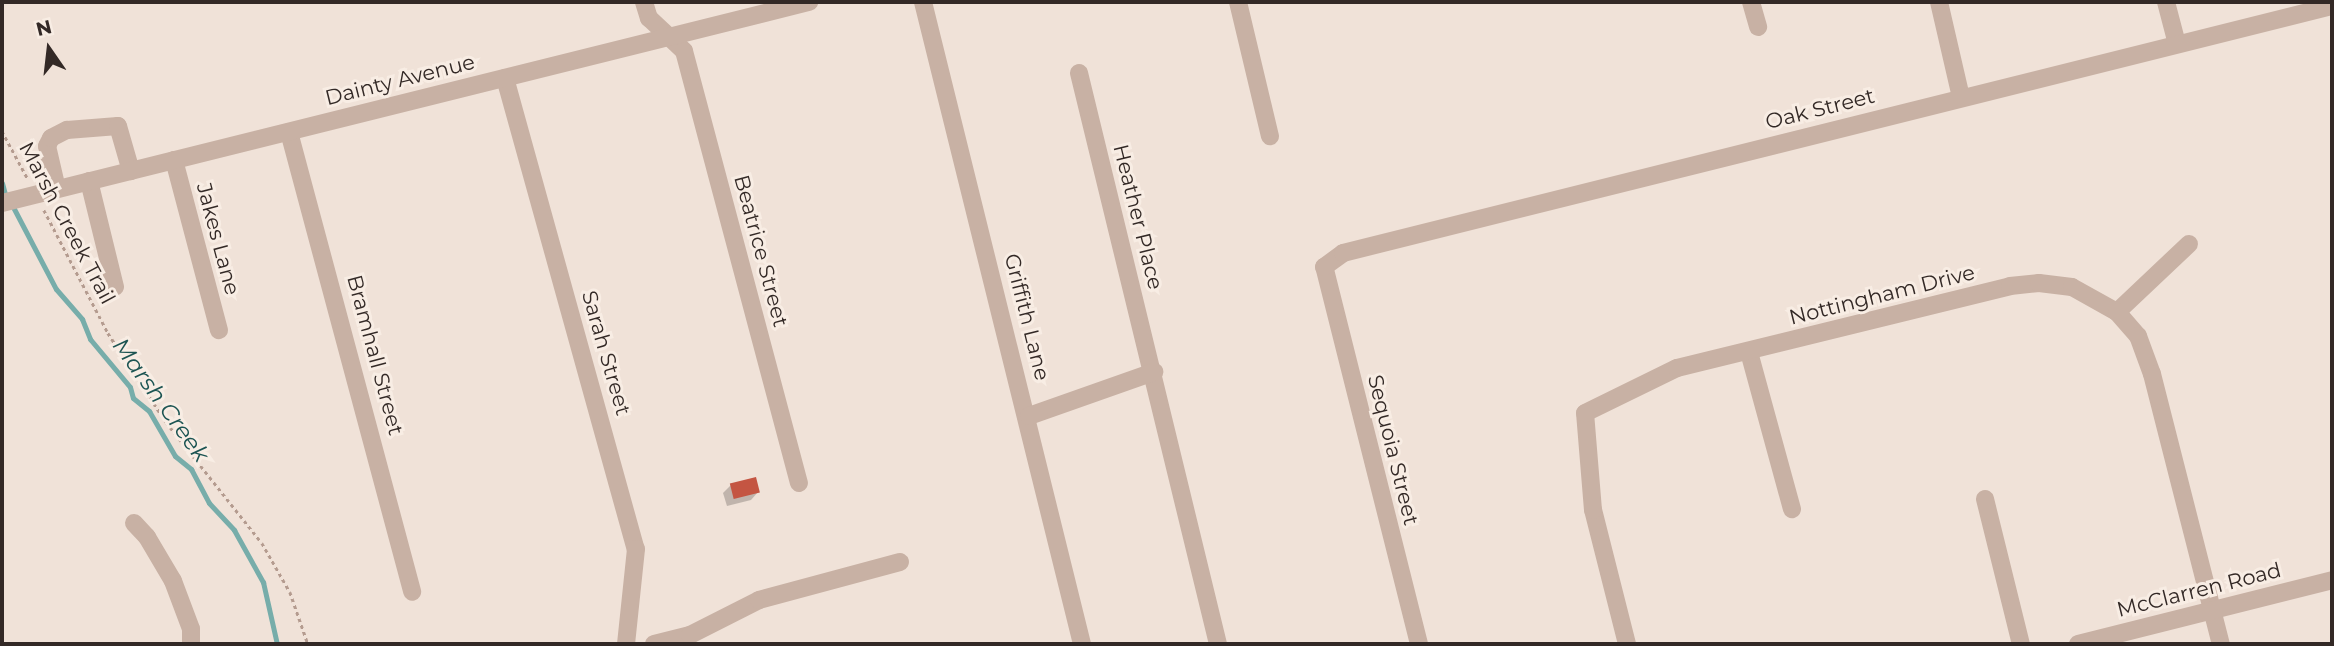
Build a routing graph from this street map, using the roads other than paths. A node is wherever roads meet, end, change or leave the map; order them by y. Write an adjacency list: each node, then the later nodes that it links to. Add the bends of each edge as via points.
1 (644, 2): 10 (street, Beatrice Street, via 649,18)
2 (809, 2): 10 (street, Dainty Avenue)
3 (923, 2): 29 (street, Griffith Lane)
4 (1238, 2): 16 (street)
5 (1751, 2): 9 (street)
6 (1939, 2): 14 (street)
7 (2166, 2): 11 (street)
8 (2332, 6): 11 (street, Oak Street)
9 (1758, 27)
10 (668, 37): 13 (street, Dainty Avenue); 30 (street, Beatrice Street, via 684,51)
11 (2176, 44): 14 (street, Oak Street)
12 (1079, 73): 28 (street, Heather Place)
13 (505, 78): 15 (street, Dainty Avenue); 39 (street, Sarah Street, via 636,549)
14 (1961, 97): 23 (street, Oak Street, via 1379,243 1343,253)
15 (289, 131): 17 (street, Dainty Avenue); 36 (street, Bramhall Street)
16 (1270, 136)
17 (174, 160): 18 (street, Dainty Avenue); 26 (street, Jakes Lane)
18 (131, 171): 19 (street, Dainty Avenue); 20 (street, via 118,125 67,130 51,138 47,146)
19 (89, 181): 20 (street, Dainty Avenue); 24 (street)
20 (57, 189): 21 (street, Dainty Avenue)
21 (2, 202)
22 (2189, 244): 25 (street)
23 (1324, 267): 43 (street, Sequoia Street)
24 (116, 287)
25 (2118, 312): 27 (street, Nottingham Drive, via 2072,287 2010,286); 37 (street, Nottingham Drive, via 2138,336 2152,374)
26 (219, 330)
27 (1749, 352): 32 (street); 44 (street, Nottingham Drive, via 1677,368 1585,413 1592,510)
28 (1154, 372): 29 (street); 42 (street, Heather Place)
29 (1028, 416): 41 (street, Griffith Lane)
30 (799, 483)
31 (1985, 499): 45 (street)
32 (1792, 509)
33 (134, 523): 38 (street, via 173,581 191,629)
34 (900, 562): 40 (street, via 759,600 690,635)
35 (2332, 580): 37 (street, McClarren Road)
36 (412, 592)
37 (2213, 609): 46 (street, McClarren Road); 47 (street, Nottingham Drive)
38 (191, 644)
39 (626, 644)
40 (654, 644)
41 (1082, 644)
42 (1218, 644)
43 (1419, 644)
44 (1627, 644)
45 (2021, 644)
46 (2078, 644)
47 (2221, 644)

